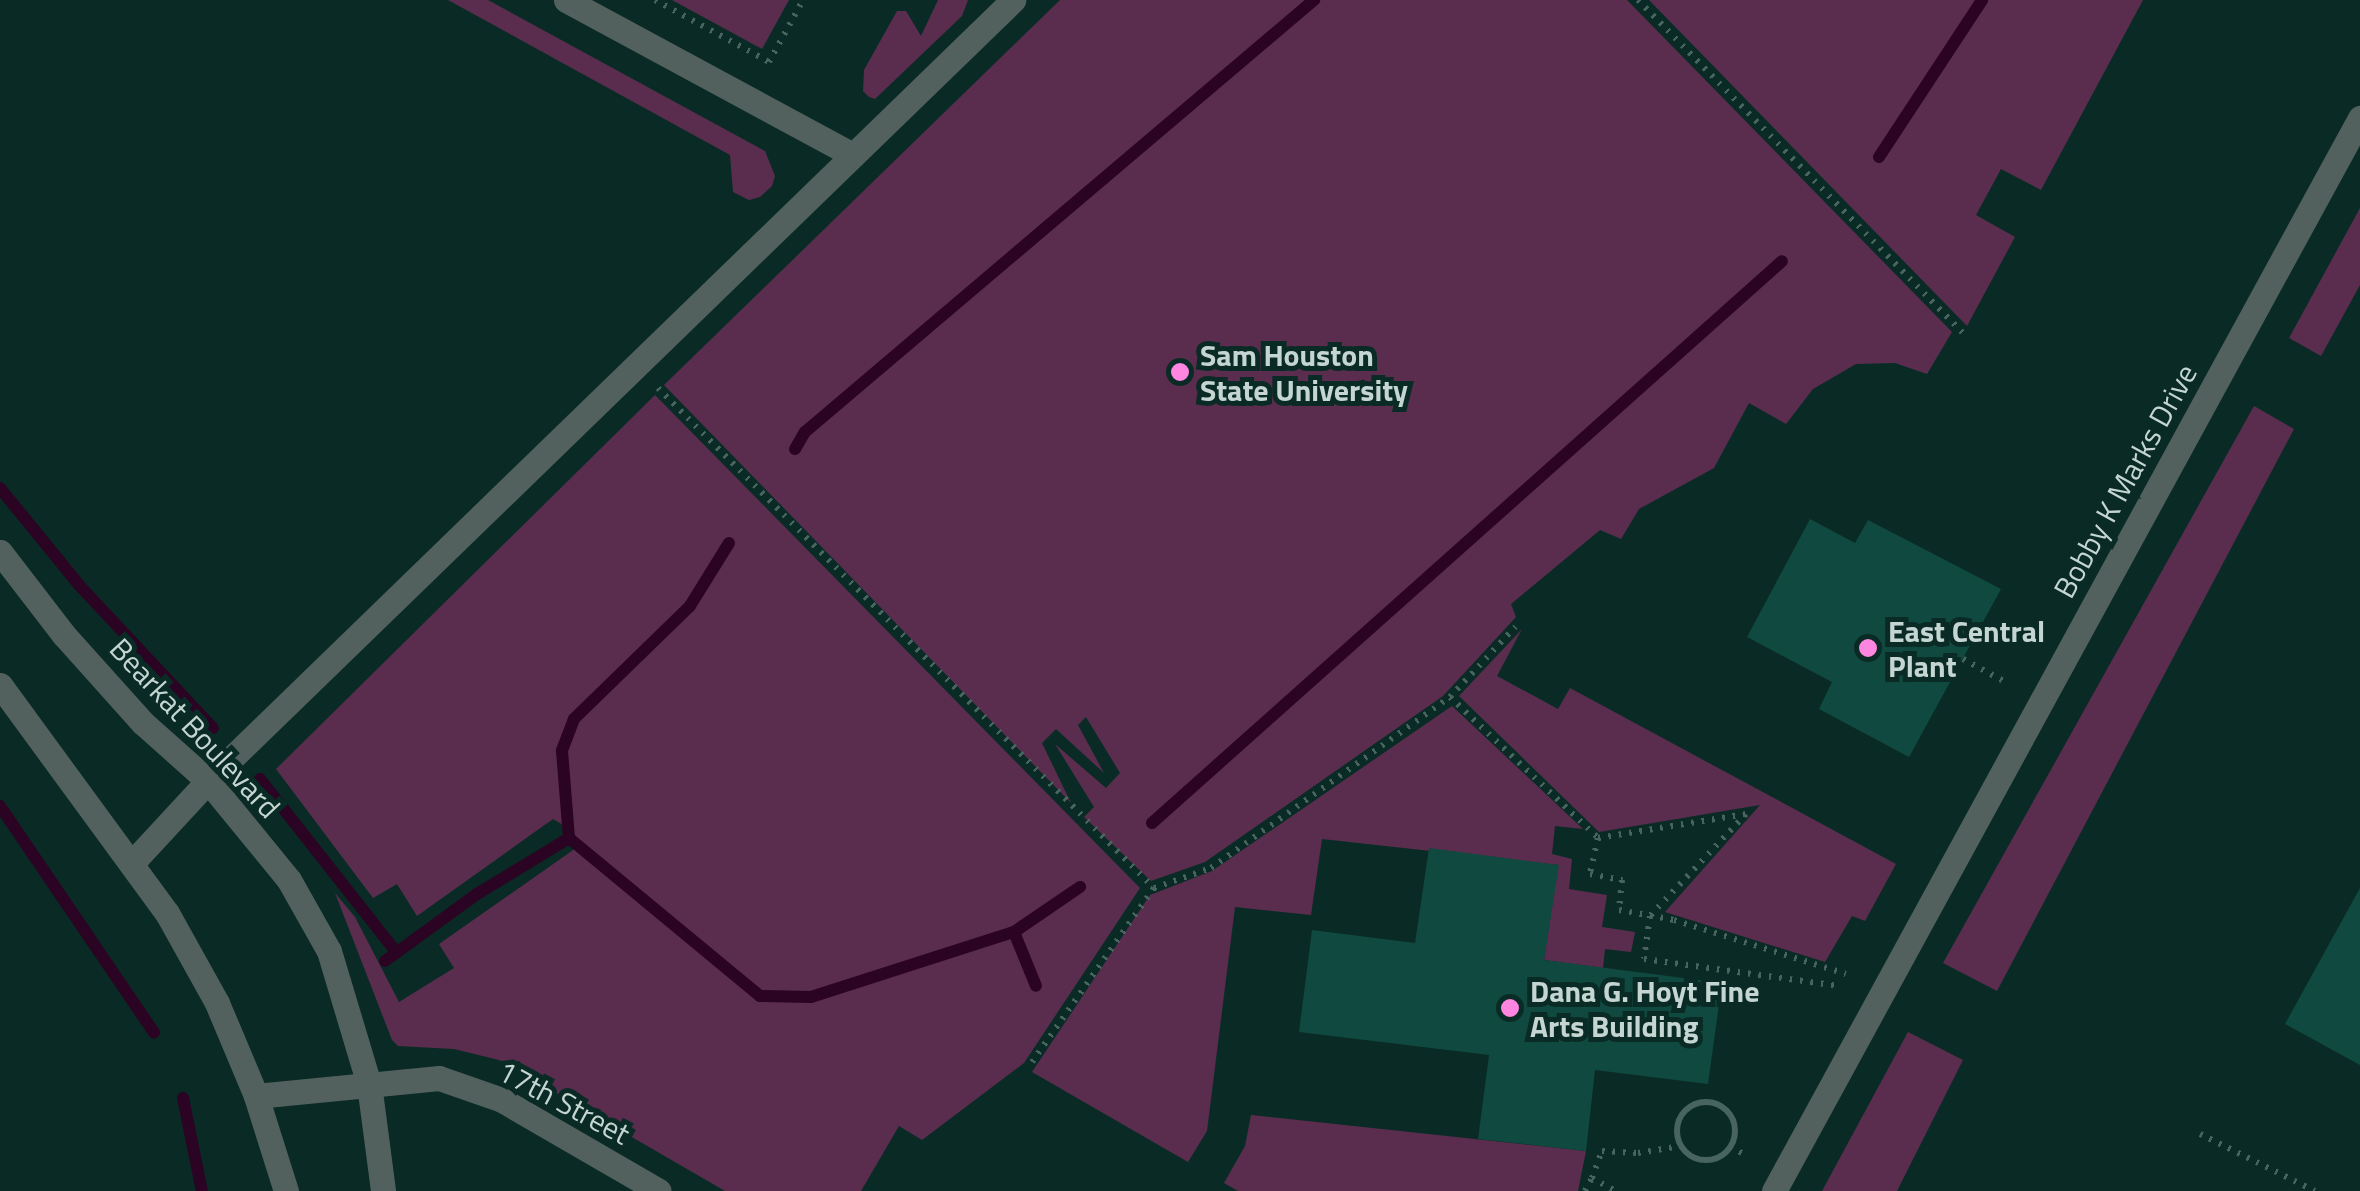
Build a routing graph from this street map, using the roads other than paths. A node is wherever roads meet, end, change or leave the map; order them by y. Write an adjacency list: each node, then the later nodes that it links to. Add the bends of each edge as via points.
1 (566, 0): 4 (street)
2 (1013, 0): 4 (street)
3 (2360, 118): 14 (street, Bobby K Marks Drive)
4 (853, 156): 7 (street)
5 (0, 552): 7 (street, Bearkat Boulevard, via 143,723)
6 (0, 685): 8 (street)
7 (208, 781): 8 (street); 9 (street, Bearkat Boulevard, via 290,880 329,952)
8 (132, 863): 10 (street, via 217,1003)
9 (369, 1084): 10 (street, 17th Street); 12 (street, Bearkat Boulevard); 13 (street, 17th Street, via 439,1078 502,1100)
10 (256, 1096): 11 (street)
11 (286, 1191)
12 (384, 1191)
13 (659, 1191)
14 (1774, 1191)

